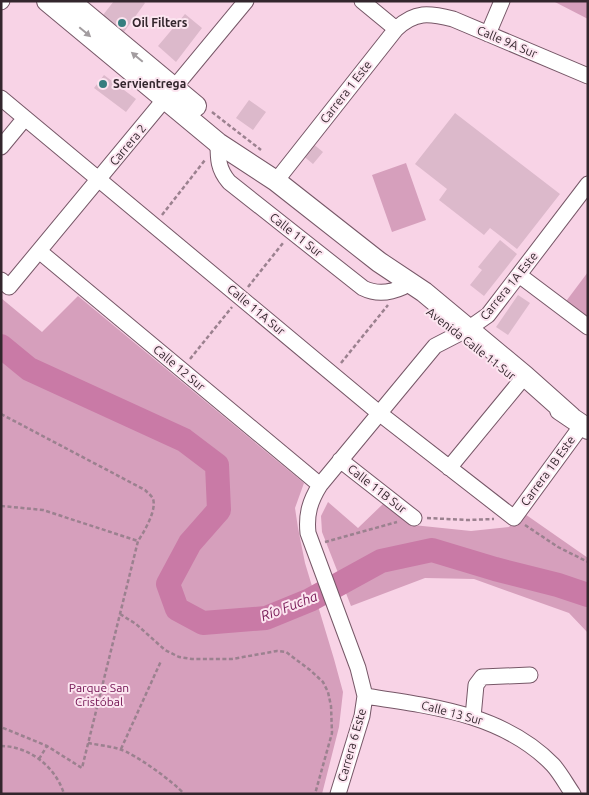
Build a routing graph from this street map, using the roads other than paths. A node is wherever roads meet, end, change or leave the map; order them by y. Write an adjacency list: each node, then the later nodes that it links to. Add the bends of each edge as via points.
1 (47, 1): 10 (main road, Avenida Calle 11 Sur, one-way to 10)
2 (70, 1): 10 (main road, Avenida Calle 11 Sur, one-way to 2)
3 (246, 1): 10 (street, Carrera 2)
4 (362, 1): 7 (street)
5 (502, 1): 8 (street)
6 (424, 14): 7 (street, Carrera 1 Este, via 406,20); 8 (street, Calle 9A Sur, via 454,19)
7 (396, 29): 16 (street, Carrera 1 Este)
8 (488, 34): 9 (street, Calle 9A Sur)
9 (588, 76)
10 (170, 94): 13 (main road, Avenida Calle 11 Sur); 15 (street, Carrera 2); 16 (main road, Avenida Calle 11 Sur, via 226,132)
11 (1, 98): 12 (street, Calle 11A Sur)
12 (25, 118): 14 (street); 15 (street, Calle 11A Sur)
13 (218, 143): 16 (main road, Avenida Calle 11 Sur); 22 (street, Calle 11 Sur, via 218,163 229,182 363,288 390,292)
14 (1, 147)
15 (99, 179): 18 (street, Carrera 2); 26 (street, Calle 11A Sur)
16 (276, 181): 19 (main road, Avenida Calle 11 Sur)
17 (588, 184): 20 (street, Carrera 1A Este)
18 (39, 251): 21 (street, Carrera 2); 30 (street, Calle 12 Sur)
19 (379, 262): 22 (main road, Avenida Calle 11 Sur); 24 (main road, Avenida Calle 11 Sur, via 424,292)
20 (519, 276): 23 (street); 24 (street, Carrera 1A Este, via 488,315)
21 (5, 284)
22 (403, 287): 24 (main road, Avenida Calle 11 Sur, via 417,302)
23 (588, 327)
24 (463, 332): 25 (main road, Avenida Calle 11 Sur); 26 (street, Carrera 1A Este, via 435,346); 27 (main road, Avenida Calle 11 Sur, via 524,376)
25 (519, 383): 27 (main road, Avenida Calle 11 Sur); 29 (street)
26 (379, 413): 28 (street, Carrera 1A Este); 29 (street, Calle 11A Sur)
27 (580, 424): 32 (street, Carrera 1B Este)
28 (340, 460): 30 (street, Carrera 1A Este); 31 (street, Calle 11B Sur)
29 (449, 468): 32 (street, Calle 11A Sur)
30 (320, 486): 34 (street, Carrera 1A Este, via 312,499 308,532 358,668)
31 (414, 518)
32 (514, 518)
33 (530, 675): 35 (street, via 482,678 476,685)
34 (365, 696): 35 (street, Calle 13 Sur); 36 (street, Carrera 6 Este)
35 (474, 717): 37 (street, Calle 13 Sur, via 508,732 540,753 555,767)
36 (338, 794)
37 (573, 794)

